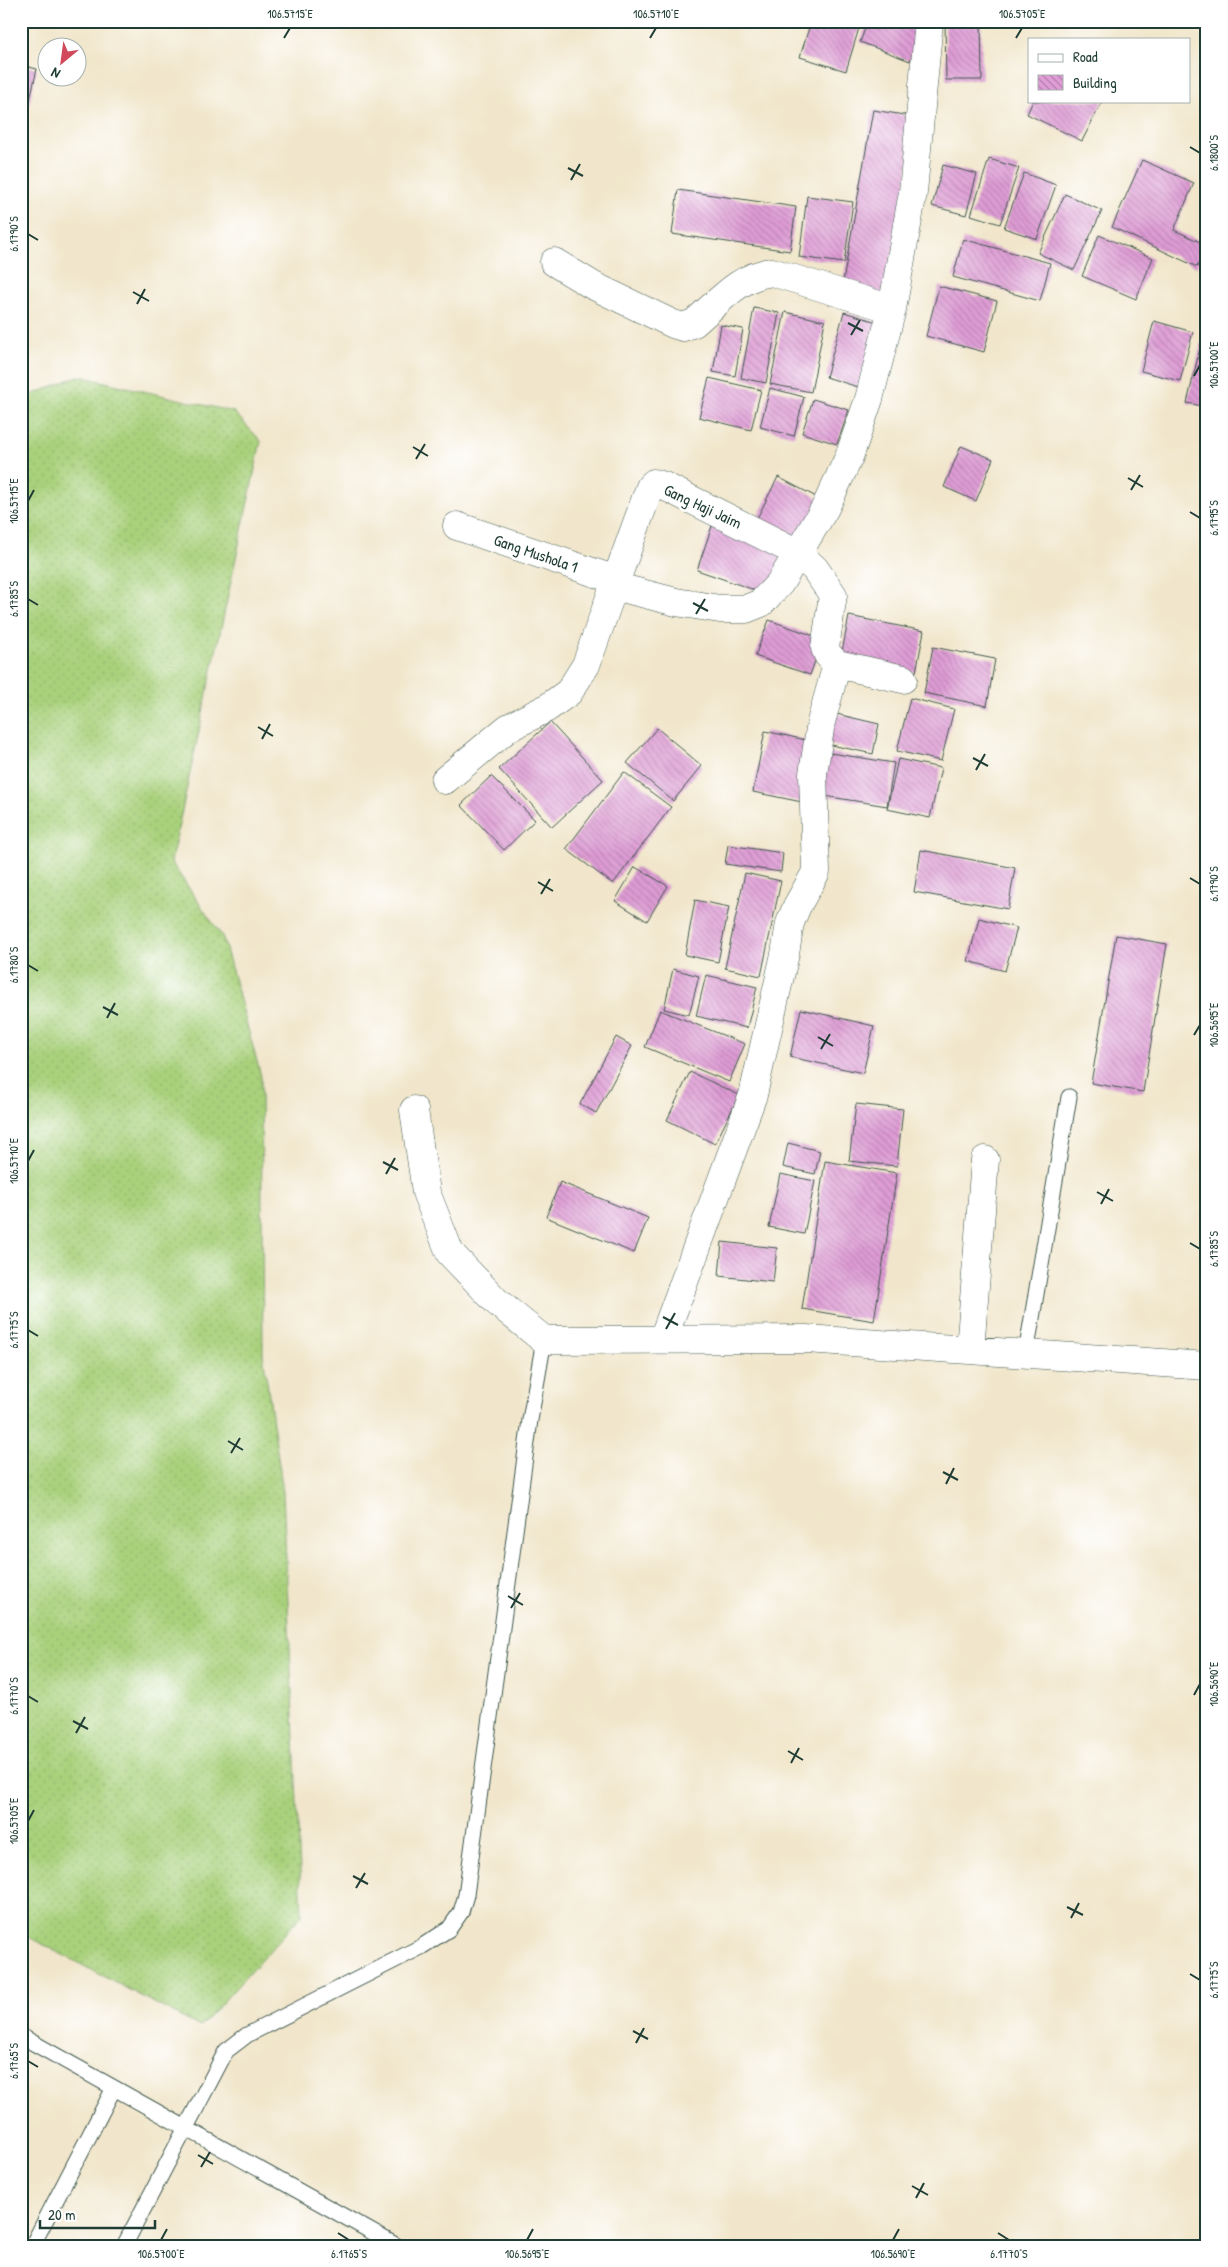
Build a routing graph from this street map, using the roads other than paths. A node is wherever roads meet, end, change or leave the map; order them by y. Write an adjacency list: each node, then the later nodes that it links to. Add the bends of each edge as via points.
1 (929, 21): 3 (street, Gang Mushola 1, via 913,192)
2 (554, 262): 3 (street, via 592,285 683,327 694,323 747,278 758,273 772,272)
3 (892, 309): 5 (street, Gang Mushola 1, via 849,458 825,508)
4 (457, 526): 6 (street, Gang Mushola 1)
5 (798, 553): 6 (street, Gang Mushola 1, via 780,583 761,603 746,609 676,602); 6 (street, Gang Haji Jaim, via 654,483); 7 (street, via 821,576 833,595 825,648)
6 (615, 583): 9 (street, via 586,665 569,692 547,708 508,728)
7 (837, 664): 8 (street); 13 (street, via 821,722 813,774 816,872 790,923 753,1095)
8 (903, 679)
9 (445, 780)
10 (1069, 1097): 16 (lane)
11 (414, 1110): 14 (street, via 426,1192 450,1253 497,1302)
12 (985, 1160): 15 (street)
13 (663, 1339): 14 (street); 15 (street, via 806,1340)
14 (544, 1340): 20 (lane, via 530,1420 466,1895 461,1912 449,1929 421,1948 247,2035 226,2051)
15 (970, 1350): 16 (street)
16 (1026, 1354): 17 (street)
17 (1207, 1366)
18 (21, 2036): 19 (lane)
19 (114, 2088): 20 (lane); 21 (lane)
20 (185, 2127): 22 (lane); 23 (lane)
21 (32, 2246)
22 (124, 2246)
23 (397, 2246)

